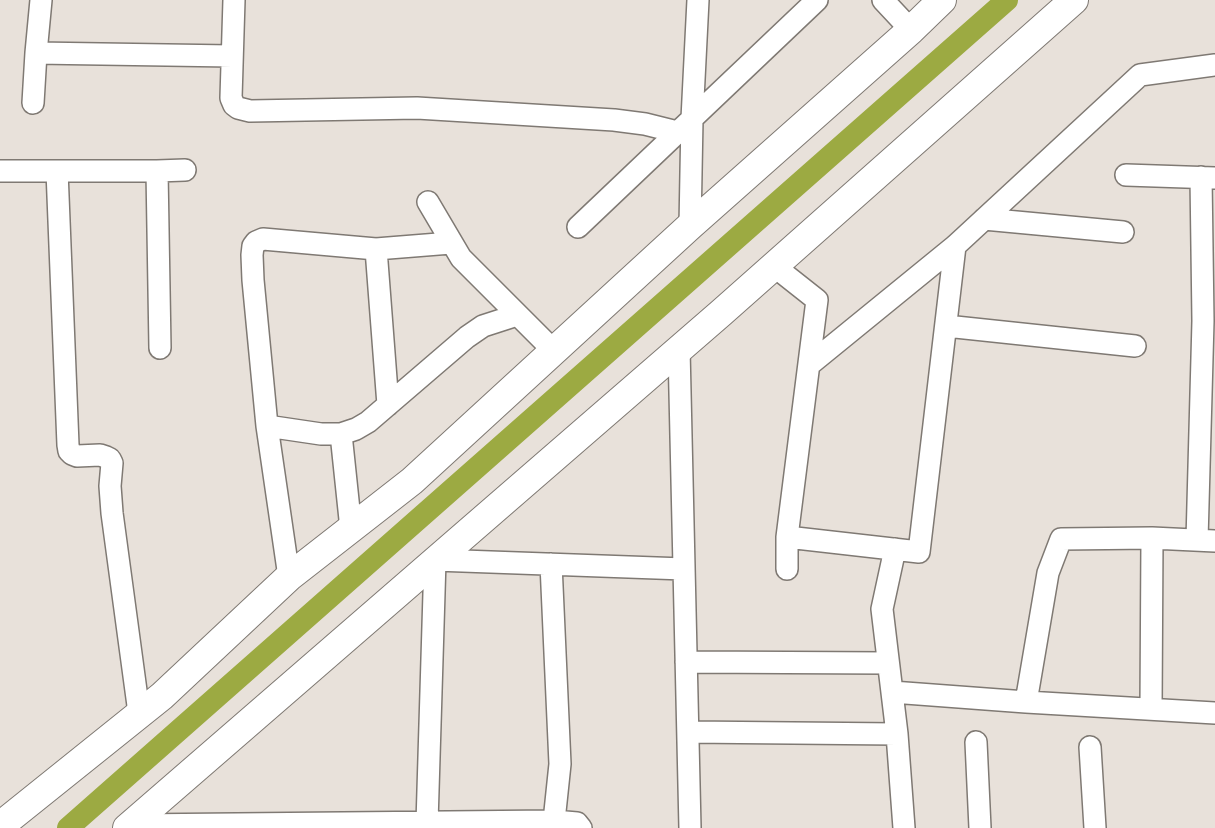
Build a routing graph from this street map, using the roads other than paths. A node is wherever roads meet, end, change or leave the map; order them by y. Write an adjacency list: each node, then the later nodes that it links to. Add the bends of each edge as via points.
1 (41, 0): 9 (street)
2 (234, 0): 10 (street)
3 (698, 0): 13 (street)
4 (817, 0): 13 (street)
5 (883, 0): 8 (street)
6 (942, 0): 8 (street)
7 (1074, 0): 28 (street)
8 (911, 30): 22 (street)
9 (36, 53): 10 (street); 12 (street)
10 (232, 56): 13 (street, via 230,98 238,108 250,111 417,108)
11 (1215, 65): 21 (street, via 1140,75)
12 (34, 103)
13 (684, 125): 22 (street); 23 (street)
14 (185, 170): 17 (street)
15 (0, 171): 16 (street)
16 (57, 171): 17 (street); 55 (street, via 68,445 72,454 106,457 112,463 112,513)
17 (157, 171): 33 (street)
18 (1126, 175): 19 (street)
19 (1208, 178): 30 (street)
20 (428, 202): 25 (street)
21 (984, 219): 24 (street); 26 (street)
22 (690, 226): 35 (street)
23 (578, 227)
24 (1124, 232)
25 (452, 243): 27 (street); 29 (street, via 461,258)
26 (955, 246): 31 (street); 36 (street)
27 (376, 249): 37 (street); 38 (street, via 263,239 253,246 253,280)
28 (774, 266): 34 (street); 36 (street, via 817,300)
29 (517, 315): 35 (street); 37 (street, via 483,326 467,337)
30 (1209, 321): 43 (street)
31 (946, 326): 32 (street); 44 (street, via 919,552)
32 (1135, 346)
33 (160, 348)
34 (679, 349): 45 (street); 47 (street)
35 (554, 351): 40 (street, via 412,481)
36 (809, 365): 41 (street)
37 (388, 405): 39 (street, via 362,426)
38 (267, 426): 39 (street); 49 (street)
39 (341, 434): 40 (street)
40 (351, 529): 49 (street)
41 (787, 537): 44 (street); 48 (street)
42 (1152, 538): 43 (street); 53 (street, via 1061,539 1048,573); 54 (street)
43 (1206, 540)
44 (895, 549): 51 (street, via 882,609)
45 (436, 560): 46 (street); 62 (street); 65 (street)
46 (551, 564): 47 (street); 61 (street, via 560,764)
47 (684, 569): 50 (street)
48 (787, 569)
49 (289, 577): 55 (street, via 162,696)
50 (686, 662): 51 (street); 57 (street)
51 (888, 663): 52 (street)
52 (892, 692): 53 (street); 58 (street)
53 (1026, 702): 54 (street)
54 (1151, 709): 56 (street)
55 (139, 713): 64 (street)
56 (1215, 713)
57 (688, 732): 58 (street); 69 (street)
58 (897, 734): 70 (street)
59 (976, 742): 71 (street)
60 (1090, 747): 72 (street)
61 (554, 821): 63 (street); 68 (street, via 576,823)
62 (427, 822): 63 (street); 67 (street)
63 (463, 825)
64 (0, 826)
65 (129, 826): 66 (street)
66 (256, 826): 67 (street)
67 (313, 826)
68 (581, 828)
69 (690, 828)
70 (904, 828)
71 (980, 828)
72 (1095, 828)

